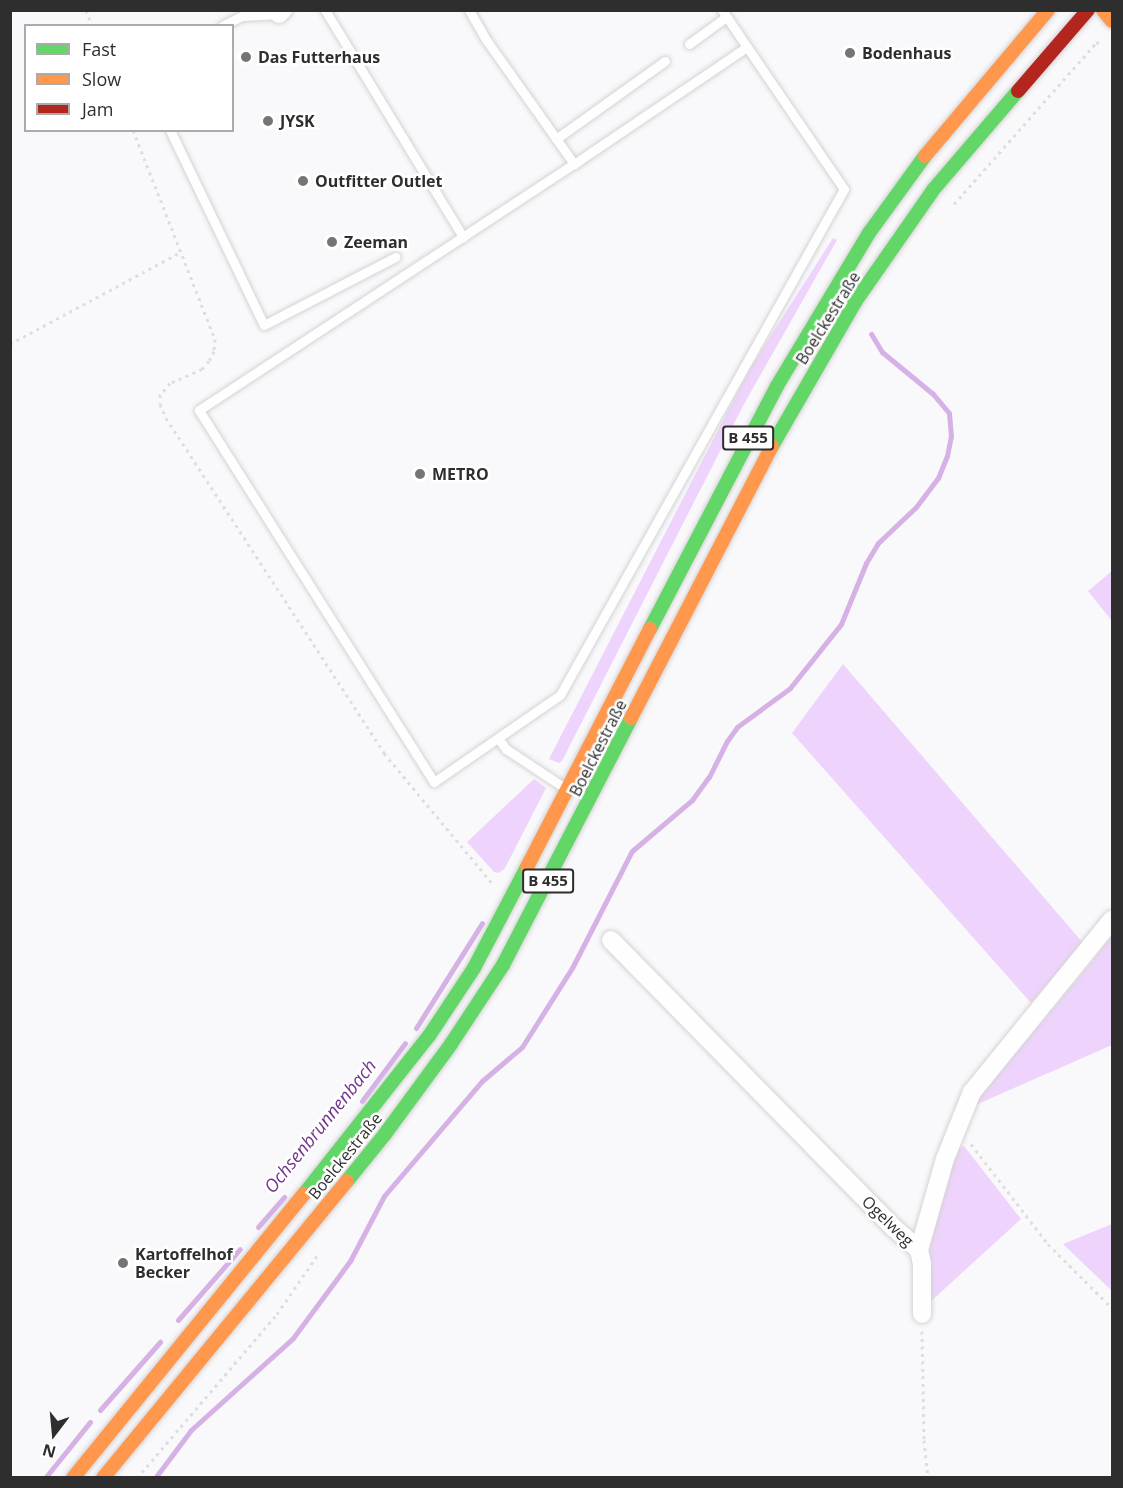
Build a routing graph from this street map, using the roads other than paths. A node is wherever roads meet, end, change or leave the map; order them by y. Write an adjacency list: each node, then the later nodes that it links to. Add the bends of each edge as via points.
1 (325, 10): 16 (lane)
2 (469, 10): 14 (lane)
3 (1048, 10): 19 (main road, Boelckestraße / B 455, via 939,137 869,233 750,434)
4 (1088, 10): 25 (main road, Boelckestraße / B 455, via 933,190 855,302 782,426 503,965 451,1044 386,1134)
5 (1103, 10): 8 (main road)
6 (281, 12): 9 (lane, via 242,16)
7 (724, 14): 10 (lane); 11 (lane)
8 (1113, 21)
9 (226, 24)
10 (689, 44)
11 (747, 47): 15 (lane); 18 (lane, via 844,189 560,695)
12 (665, 61): 14 (lane)
13 (171, 132): 17 (lane, via 264,325)
14 (556, 139): 15 (lane)
15 (574, 165): 16 (lane)
16 (463, 237): 18 (lane, via 199,410 434,782)
17 (394, 257)
18 (498, 738): 19 (lane, via 506,750)
19 (568, 790): 24 (main road, Boelckestraße / B 455, via 474,968 429,1036)
20 (1113, 920): 22 (street, Ogelweg, via 972,1092 945,1159)
21 (611, 940): 22 (street, Ogelweg)
22 (919, 1250): 23 (street)
23 (922, 1314)
24 (73, 1478)
25 (103, 1478)

